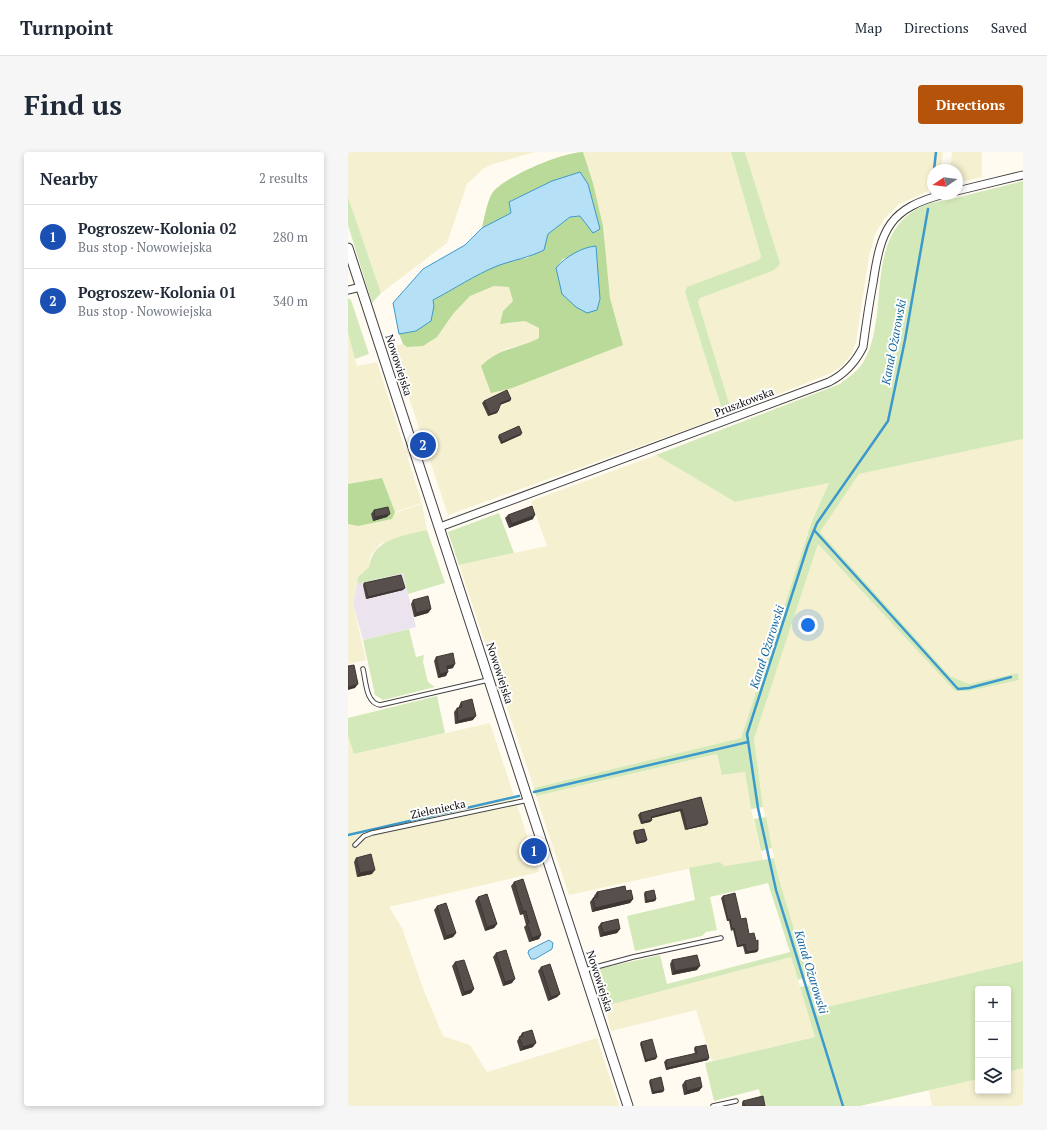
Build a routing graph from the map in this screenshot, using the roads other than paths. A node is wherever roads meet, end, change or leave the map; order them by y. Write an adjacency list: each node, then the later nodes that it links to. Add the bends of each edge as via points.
1 (1023, 175): 2 (street)
2 (963, 190)
3 (927, 198): 7 (street, Pruszkowska, via 911,206 886,229 877,256 863,346 857,359 840,376)
4 (348, 248): 5 (street, Nowowiejska)
5 (361, 287): 6 (street); 7 (street, Nowowiejska)
6 (348, 290)
7 (440, 527): 9 (street, Nowowiejska)
8 (363, 670): 9 (lane, via 371,700 380,705)
9 (490, 679): 10 (street, Nowowiejska)
10 (529, 800): 11 (lane, Zieleniecka, via 372,833 364,836); 13 (street, Nowowiejska)
11 (355, 845)
12 (721, 938): 13 (lane)
13 (584, 970): 15 (street, Nowowiejska)
14 (736, 1101): 16 (lane)
15 (628, 1106)
16 (713, 1106)

